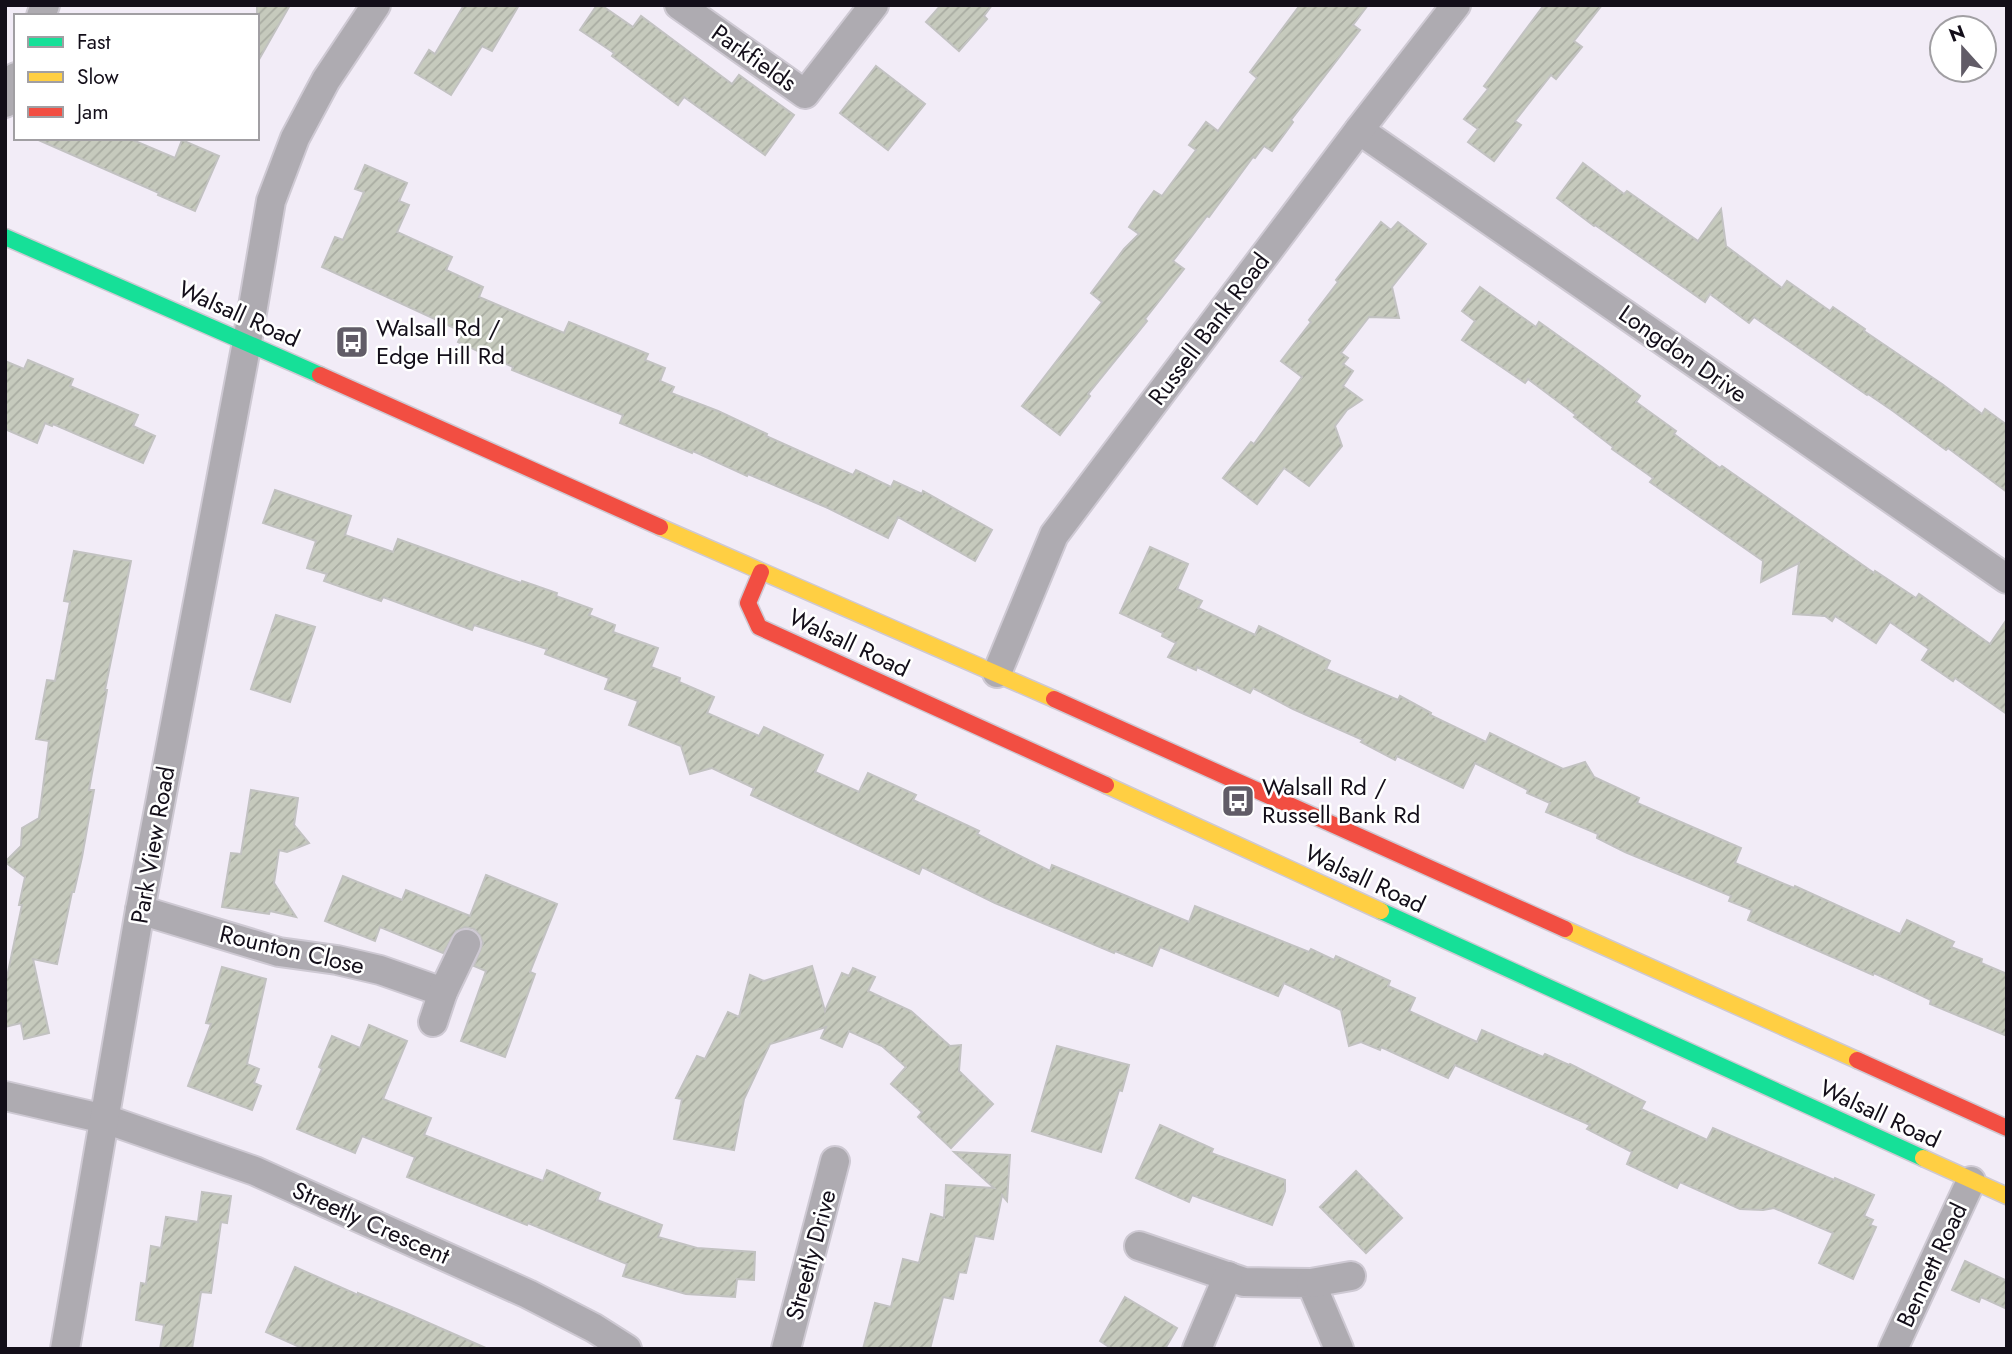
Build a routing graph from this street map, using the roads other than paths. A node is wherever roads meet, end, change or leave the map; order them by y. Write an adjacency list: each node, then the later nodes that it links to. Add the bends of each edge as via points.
1 (376, 5): 9 (street, Park View Road, via 326,80 295,138 271,201)
2 (679, 5): 3 (street, Parkfields, via 805,94)
3 (874, 5)
4 (1456, 5): 7 (street, Russell Bank Road)
5 (14, 82): 6 (street)
6 (5, 103)
7 (1359, 130): 11 (street, Longdon Drive); 12 (street, Russell Bank Road, via 1054,535)
8 (5, 237): 9 (main road, Walsall Road)
9 (247, 342): 10 (main road, Walsall Road); 13 (street, Park View Road)
10 (761, 572): 12 (main road, Walsall Road); 21 (main road, Walsall Road, via 748,603 759,627)
11 (2007, 579)
12 (997, 673): 19 (main road, Walsall Road)
13 (140, 910): 15 (street, Rounton Close, via 279,952 380,970); 18 (street, Park View Road)
14 (466, 944): 15 (street)
15 (443, 992): 16 (street)
16 (433, 1023)
17 (5, 1096): 18 (street, Streetly Crescent)
18 (105, 1119): 27 (street, Park View Road); 28 (street, Streetly Crescent, via 255,1171 528,1294)
19 (2007, 1128)
20 (835, 1161): 29 (street, Streetly Drive)
21 (1971, 1181): 22 (main road, Walsall Road); 32 (street, Bennett Road)
22 (2007, 1196)
23 (1139, 1246): 24 (street)
24 (1228, 1276): 26 (street, via 1244,1282); 30 (street)
25 (1351, 1276): 26 (street)
26 (1311, 1283): 31 (street)
27 (65, 1349)
28 (627, 1349)
29 (786, 1349)
30 (1197, 1349)
31 (1339, 1349)
32 (1893, 1349)

